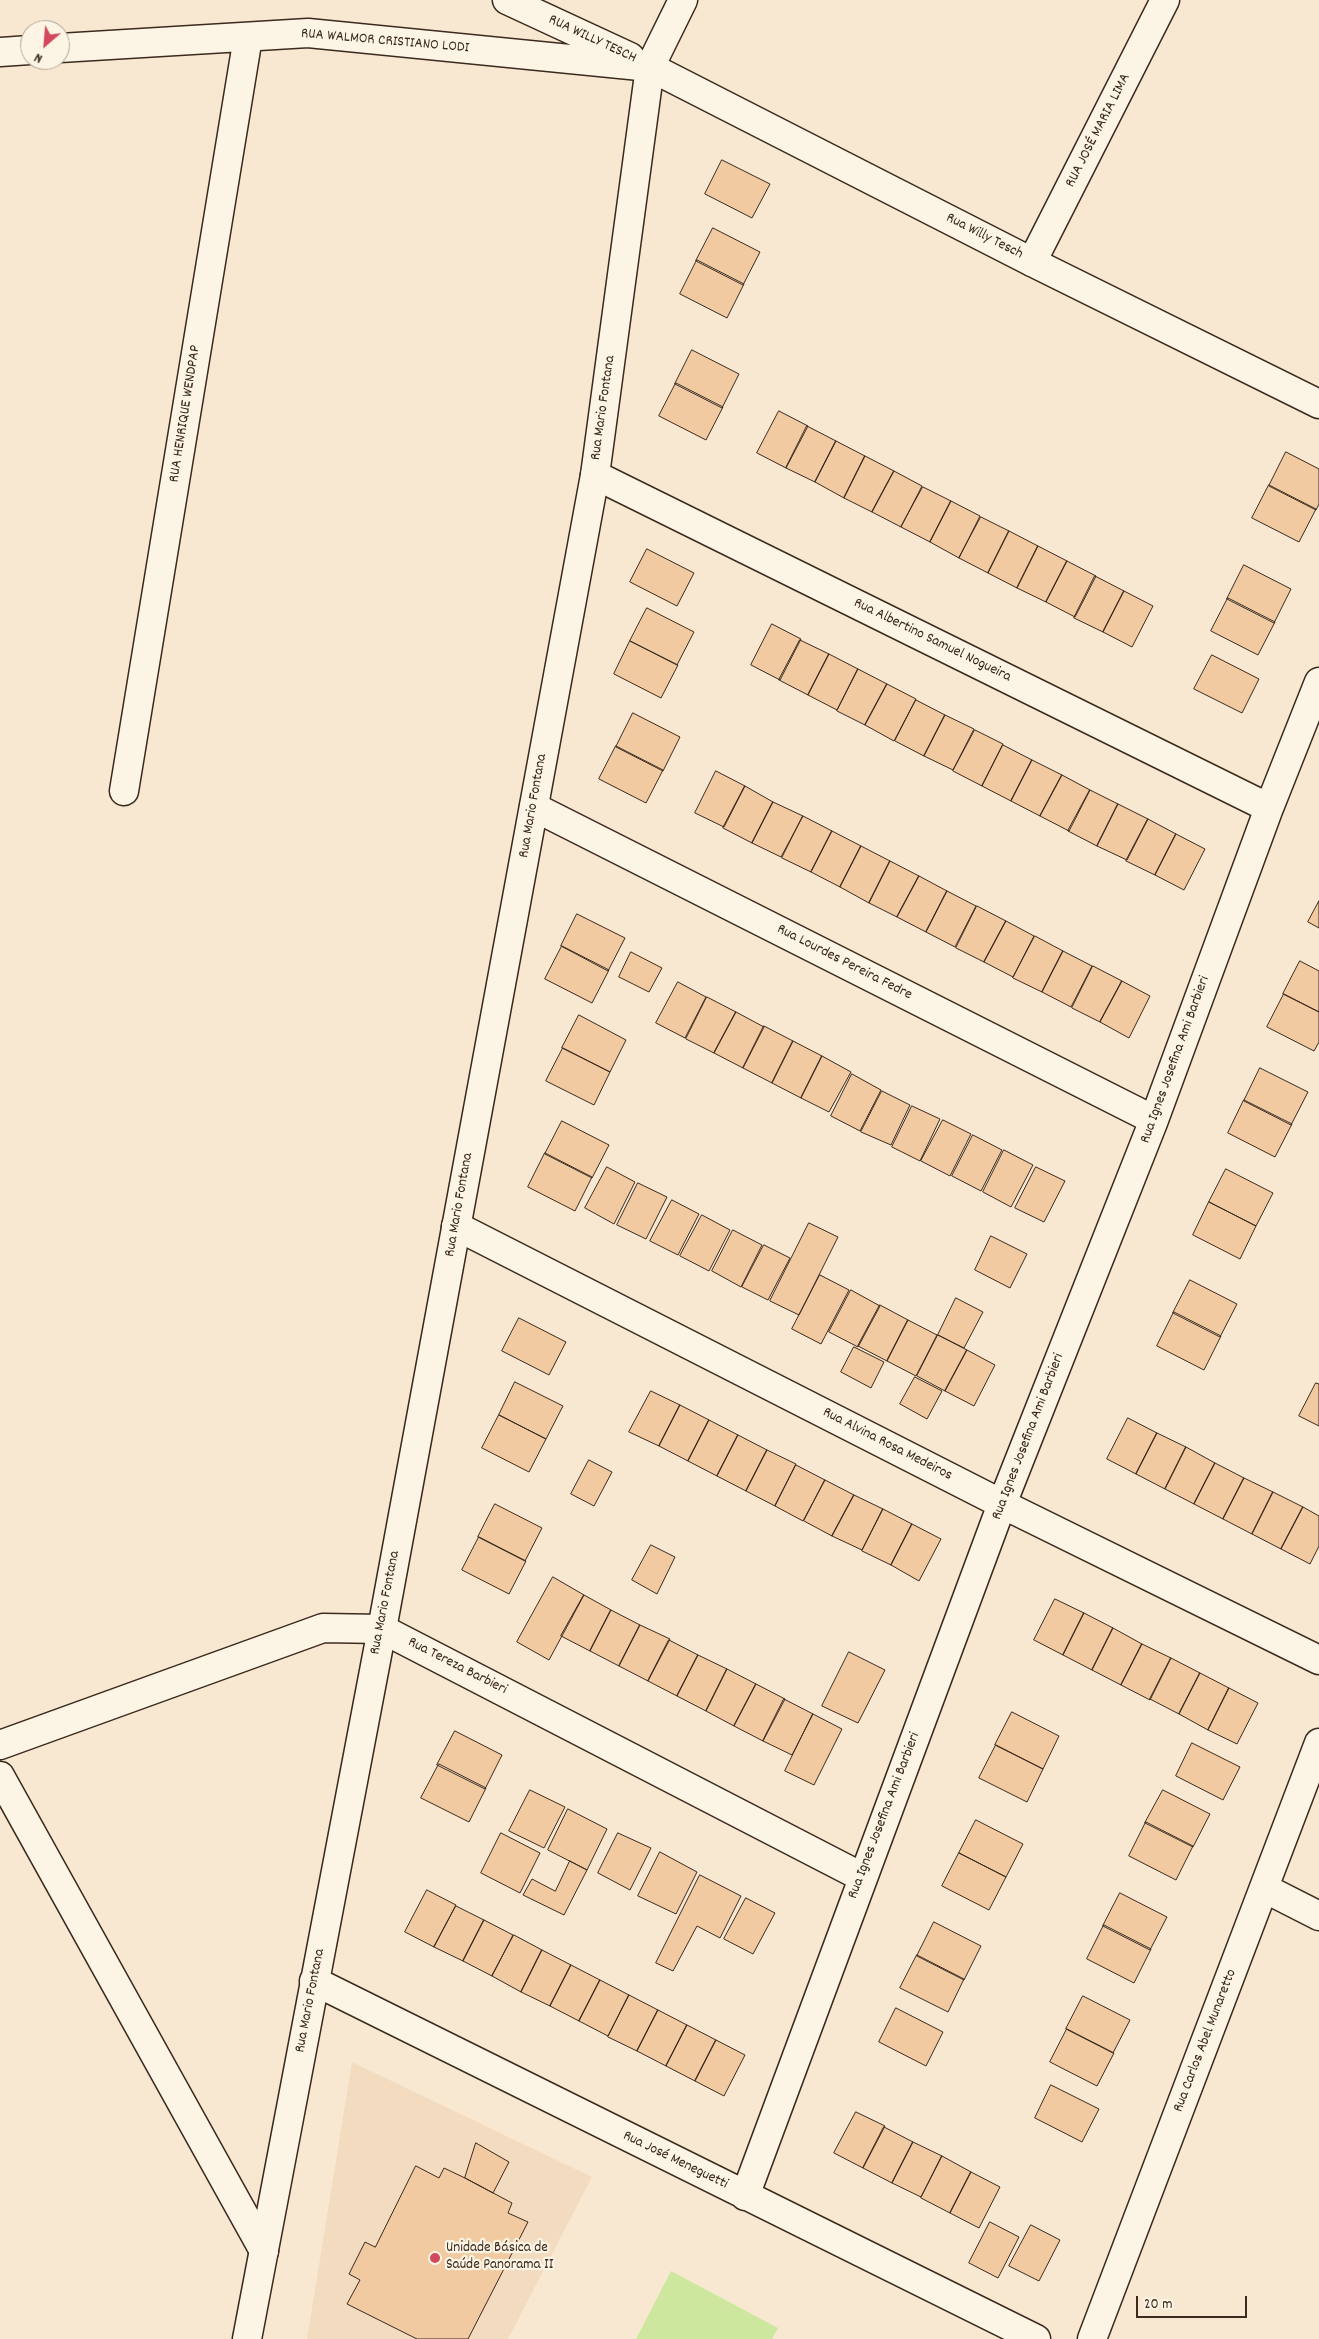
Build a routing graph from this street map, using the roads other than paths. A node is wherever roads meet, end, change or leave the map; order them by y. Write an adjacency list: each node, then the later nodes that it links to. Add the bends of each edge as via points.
1 (507, 0): 8 (street, RUA WILLY TESCH)
2 (683, 0): 8 (street)
3 (1165, 0): 9 (street, RUA JOSÉ MARIA LIMA)
4 (248, 37): 5 (street, RUA WALMOR CRISTIANO LODI); 8 (street, RUA WALMOR CRISTIANO LODI, via 308,33); 13 (street, RUA HENRIQUE WENDPAP)
5 (70, 47)
6 (20, 51): 7 (street)
7 (0, 52)
8 (650, 66): 9 (street, Rua Willy Tesch); 11 (street, Rua Mario Fontana)
9 (1032, 262): 10 (street, Rua Willy Tesch)
10 (1319, 404)
11 (595, 475): 14 (street, Rua Mario Fontana); 15 (street, Rua Albertino Samuel Nogueira)
12 (1319, 682): 15 (street, Rua Ignes Josefina Ami Barbieri)
13 (124, 791)
14 (534, 807): 16 (street, Rua Lourdes Pereira Fedre); 17 (street, Rua Mario Fontana)
15 (1269, 808): 16 (street, Rua Ignes Josefina Ami Barbieri)
16 (1154, 1120): 18 (street, Rua Ignes Josefina Ami Barbieri)
17 (456, 1226): 18 (street, Rua Alvina Rosa Medeiros); 19 (street, Rua Mario Fontana)
18 (1002, 1504): 20 (street, Rua Alvina Rosa Medeiros); 24 (street, Rua Ignes Josefina Ami Barbieri)
19 (382, 1629): 22 (street, Rua Tereza Barbieri, via 323,1628); 24 (street, Rua Tereza Barbieri); 27 (street, Rua Mario Fontana)
20 (1319, 1660)
21 (1319, 1743): 25 (street, Rua Carlos Abel Munaretto)
22 (0, 1745)
23 (0, 1776): 29 (street)
24 (862, 1877): 28 (street, Rua Ignes Josefina Ami Barbieri)
25 (1264, 1888): 26 (street); 30 (street, Rua Carlos Abel Munaretto)
26 (1319, 1916)
27 (314, 1981): 28 (street, Rua José Meneguetti); 29 (street, Rua Mario Fontana)
28 (745, 2196): 32 (street, Rua José Meneguetti)
29 (264, 2252): 31 (street, Rua Mario Fontana)
30 (1102, 2336)
31 (247, 2339)
32 (1036, 2339)

